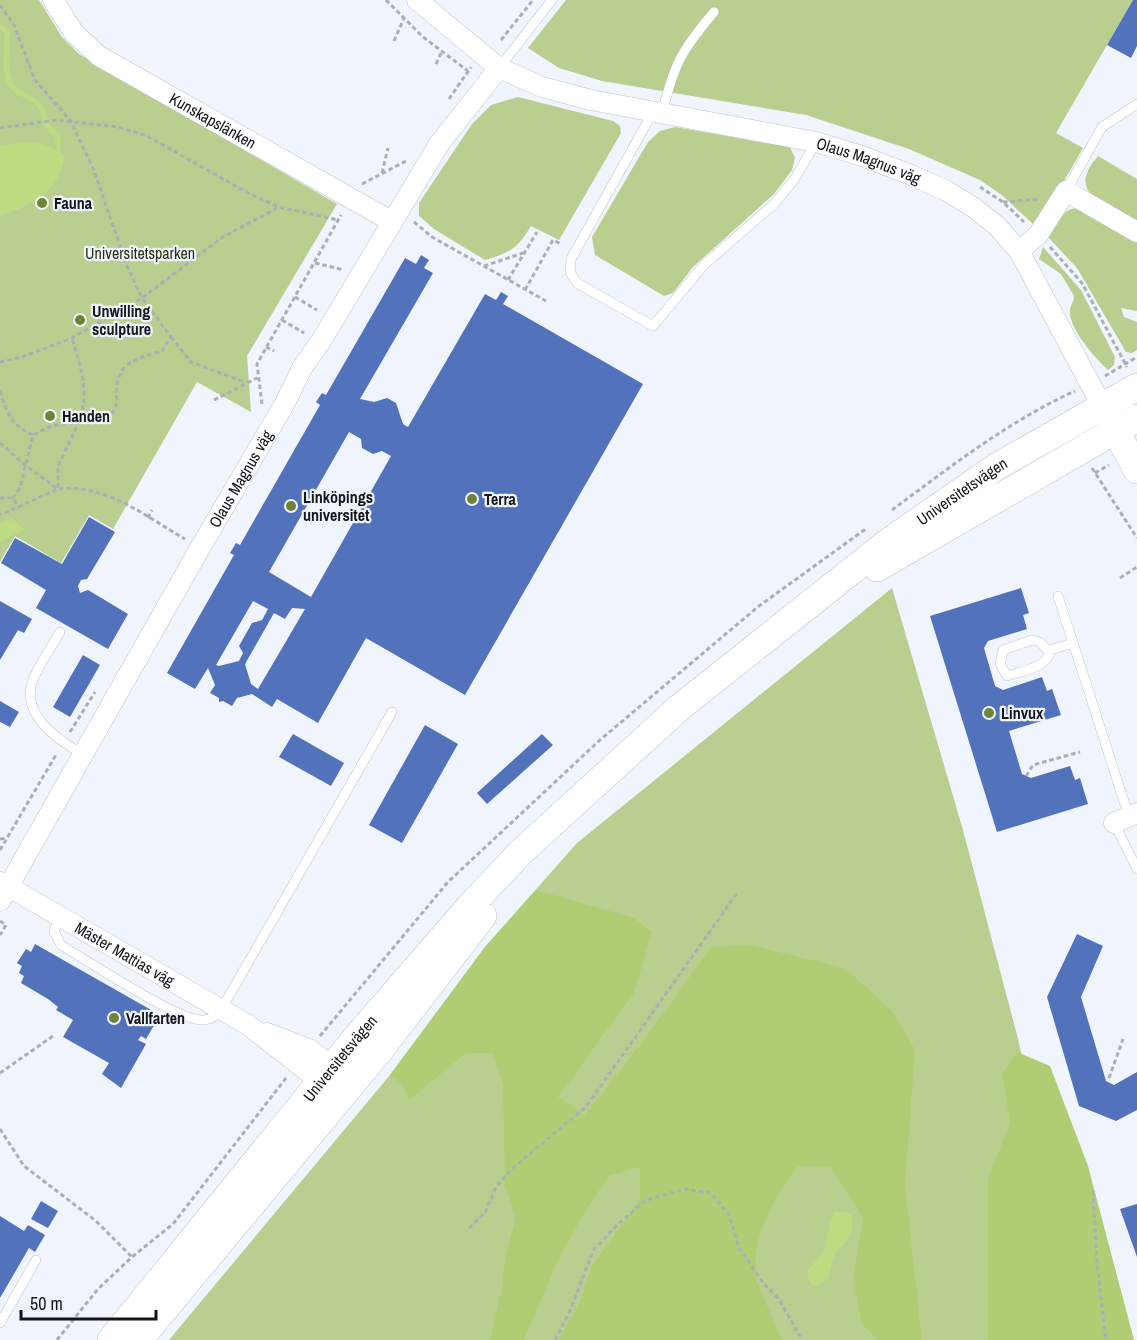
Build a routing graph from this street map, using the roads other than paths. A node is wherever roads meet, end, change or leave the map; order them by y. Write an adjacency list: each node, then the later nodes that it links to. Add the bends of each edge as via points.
1 (53, 0): 10 (street, Kunskapslänken, via 74,33 99,56 351,199)
2 (417, 0): 5 (street, Olaus Magnus väg)
3 (549, 1): 5 (lane, Olaus Magnus väg)
4 (714, 12): 7 (lane, via 684,48)
5 (499, 68): 7 (street, Olaus Magnus väg, via 542,87); 10 (street, Olaus Magnus väg, via 439,144)
6 (1137, 104): 9 (lane, via 1102,127)
7 (657, 113): 8 (street, Olaus Magnus väg); 8 (lane, via 571,259 570,272 577,283 653,326 704,265 774,204 794,180)
8 (816, 142): 12 (street, Olaus Magnus väg, via 945,190 974,207)
9 (1065, 194): 11 (street); 12 (street, via 1038,235)
10 (394, 215): 23 (street, Olaus Magnus väg, via 302,368)
11 (1137, 232)
12 (1019, 250): 14 (street, Olaus Magnus väg)
13 (1137, 387): 14 (main road, Universitetsvägen)
14 (1102, 406): 15 (main road, Olaus Magnus väg); 18 (main road, Universitetsvägen, via 936,506)
15 (1127, 424): 16 (main road, Olaus Magnus väg); 18 (main road, Universitetsvägen)
16 (1137, 470)
17 (1058, 596): 20 (lane)
18 (798, 614): 28 (main road, Universitetsvägen, via 679,708 521,852 470,906)
19 (60, 632): 23 (lane, via 32,682 32,699 45,728)
20 (1073, 643): 21 (lane); 24 (lane)
21 (1050, 650): 21 (lane, via 1032,640 1003,650 1000,664 1007,675 1043,663)
22 (392, 712): 27 (lane)
23 (83, 754): 26 (street, Olaus Magnus väg)
24 (1127, 818): 25 (lane)
25 (1137, 869)
26 (3, 890): 27 (street, Mäster Mattias väg, via 58,916)
27 (221, 1010): 28 (street, Mäster Mattias väg, via 309,1049)
28 (336, 1082): 31 (main road, Universitetsvägen); 32 (main road, Universitetsvägen)
29 (36, 1260): 30 (lane)
30 (0, 1323)
31 (111, 1340)
32 (139, 1340)

